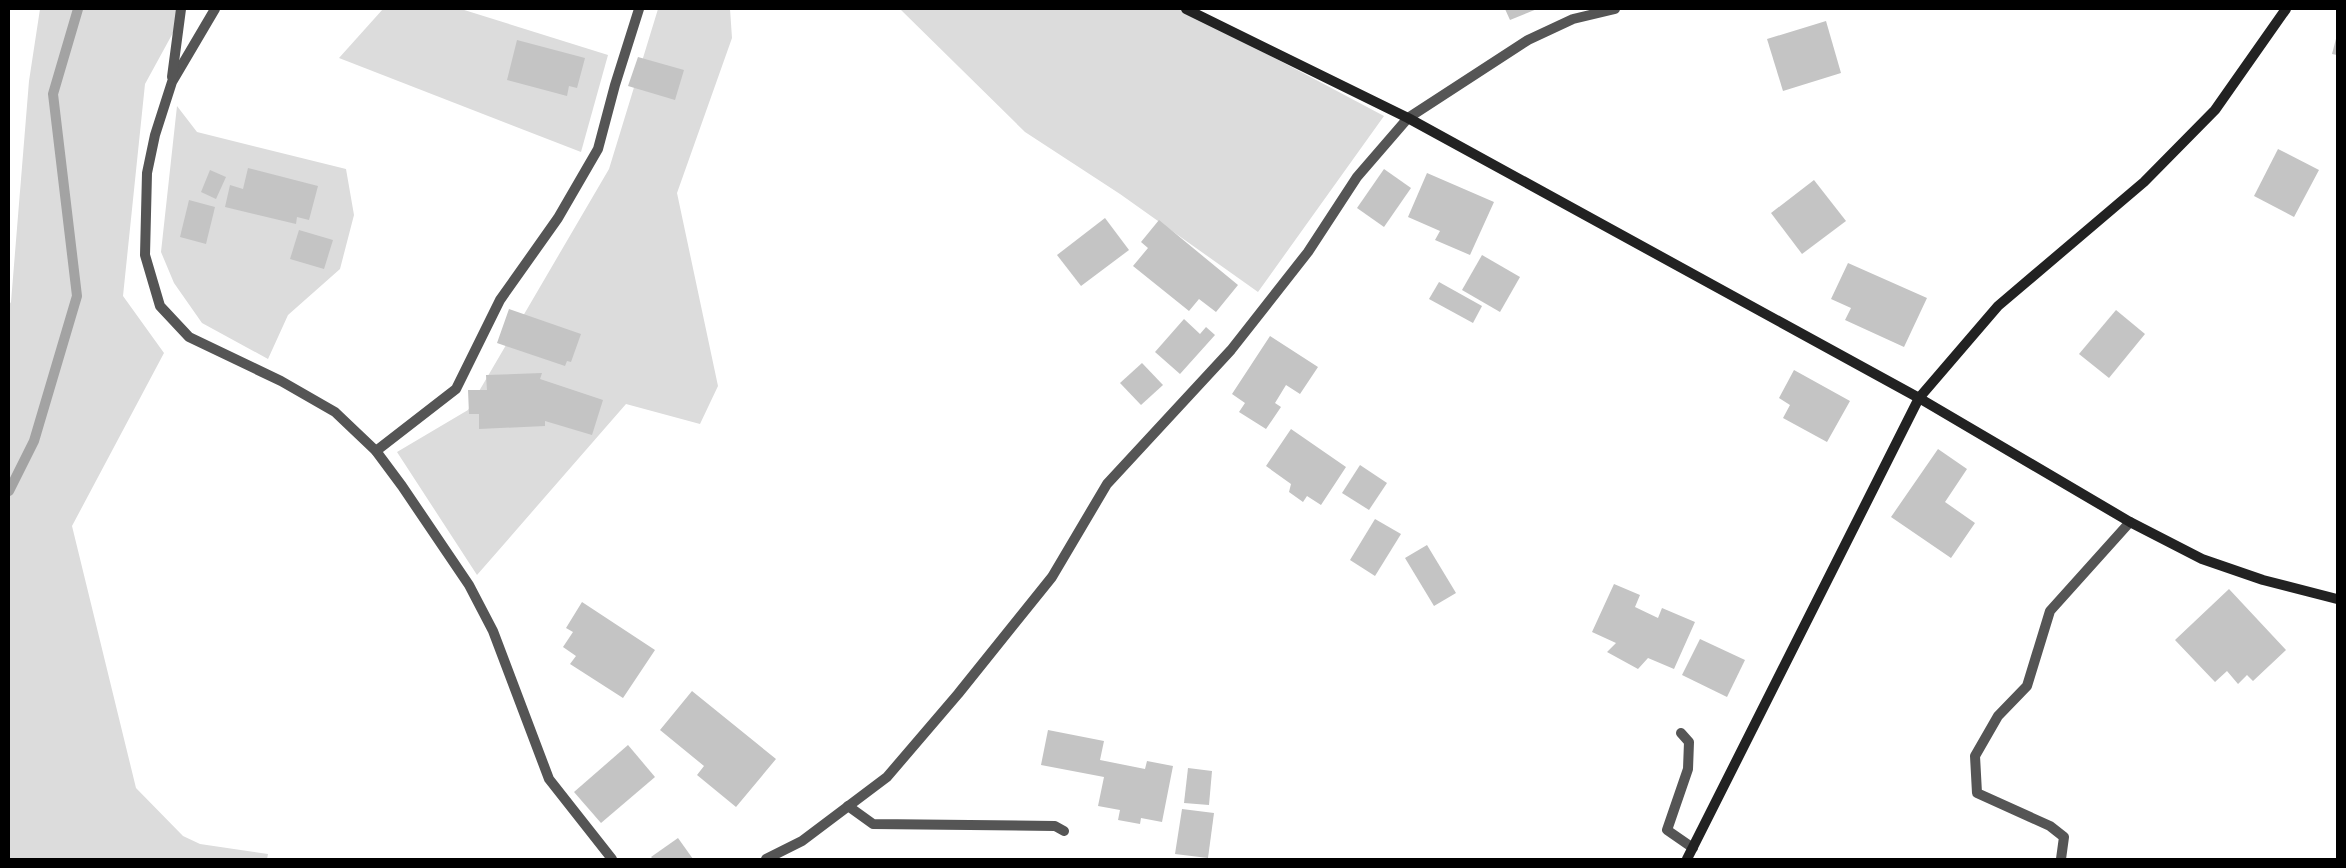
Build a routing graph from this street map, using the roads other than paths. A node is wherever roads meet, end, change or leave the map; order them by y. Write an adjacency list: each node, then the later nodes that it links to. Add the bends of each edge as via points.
1 (181, 9): 7 (street)
2 (215, 9): 7 (street)
3 (639, 9): 10 (street, via 598,149 558,218 500,300 456,389)
4 (1186, 9): 8 (street)
5 (1615, 9): 8 (street, via 1572,19 1528,40)
6 (2286, 9): 9 (street, via 2215,110 2144,182 1998,306)
7 (172, 82): 10 (street, via 147,173 145,255 160,306 189,337 281,381 335,412)
8 (1408, 118): 9 (street); 14 (street, via 1357,177 1308,252 1231,350 1108,484 1052,576 958,694 887,777)
9 (1919, 398): 11 (street); 16 (street)
10 (376, 451): 17 (street, via 469,585 493,631 549,779)
11 (2130, 522): 12 (street, via 2202,559 2263,580); 20 (street, via 2050,611 2026,686 1998,716 1975,756 1978,793 2050,826 2064,837)
12 (2337, 599)
13 (1681, 733): 16 (street, via 1689,742 1688,769 1667,830)
14 (848, 806): 15 (street, via 873,824 1054,826); 18 (street, via 802,842)
15 (1064, 831)
16 (1693, 848): 19 (street)
17 (612, 859)
18 (766, 859)
19 (1687, 859)
20 (2061, 859)

